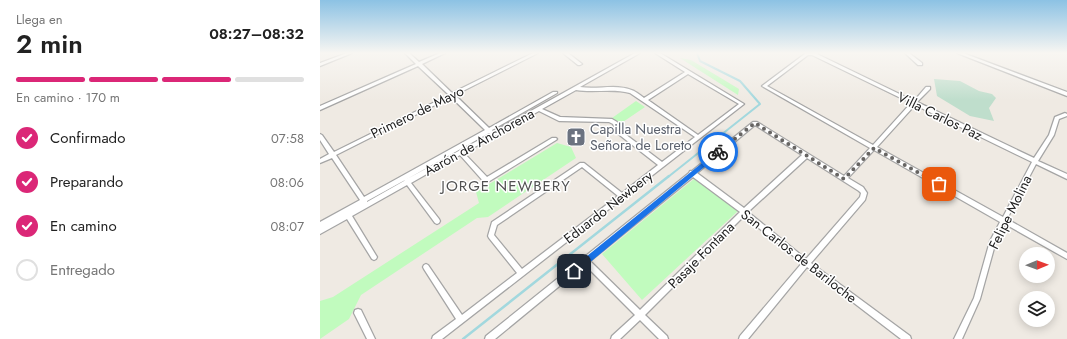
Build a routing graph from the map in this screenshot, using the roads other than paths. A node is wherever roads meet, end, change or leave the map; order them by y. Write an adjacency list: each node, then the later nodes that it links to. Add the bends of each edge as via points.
1 (410, 69): 17 (street)
2 (423, 69): 14 (street)
3 (504, 69): 14 (street, Primero de Mayo)
4 (610, 69): 10 (street, Aarón de Anchorena)
5 (683, 69): 9 (street)
6 (787, 69): 24 (street, via 764,86)
7 (844, 69): 16 (street, Villa Carlos Paz)
8 (1001, 69): 13 (street)
9 (688, 72): 15 (street); 22 (street, Eduardo Newbery, via 742,104)
10 (576, 88): 15 (street, via 623,89); 18 (street, Aarón de Anchorena)
11 (928, 88): 16 (street)
12 (555, 93): 20 (street)
13 (1067, 94)
14 (452, 95): 20 (street); 26 (street, Primero de Mayo)
15 (644, 100): 22 (street)
16 (914, 104): 24 (street); 29 (street, Villa Carlos Paz)
17 (320, 108)
18 (539, 108): 20 (street, Aarón de Anchorena); 30 (street, via 559,119 610,120 615,123 619,132)
19 (1065, 115): 29 (street, Felipe Molina, via 1057,118 1051,136)
20 (491, 132): 25 (street, Aarón de Anchorena); 36 (street)
21 (320, 136): 26 (street)
22 (698, 137): 30 (street, Eduardo Newbery)
23 (554, 139): 25 (street, via 486,180)
24 (874, 148): 33 (street); 39 (street)
25 (460, 152): 34 (street, Aarón de Anchorena)
26 (332, 154): 28 (street, Primero de Mayo); 36 (street)
27 (806, 155): 31 (street, via 755,123); 33 (street); 37 (street, Pasaje Fontana)
28 (320, 161)
29 (1035, 161): 32 (street, Villa Carlos Paz); 39 (street, Felipe Molina)
30 (662, 165): 35 (street, Eduardo Newbery)
31 (692, 173): 37 (street, San Carlos de Bariloche); 45 (street)
32 (1067, 177)
33 (844, 179): 46 (street, via 864,193 864,198)
34 (407, 181): 36 (street, Aarón de Anchorena); 40 (street)
35 (622, 196): 48 (street, Eduardo Newbery); 48 (street, via 582,164 494,224 491,236)
36 (365, 203): 38 (street, Aarón de Anchorena); 41 (street)
37 (744, 212): 46 (street, San Carlos de Bariloche); 50 (street, Pasaje Fontana)
38 (348, 215): 42 (street, Aarón de Anchorena); 44 (street)
39 (1004, 219): 43 (street); 59 (street, Felipe Molina, via 993,241 977,300)
40 (437, 221)
41 (320, 225)
42 (320, 231)
43 (1067, 256)
44 (374, 257)
45 (586, 262): 50 (street); 54 (street)
46 (806, 263): 57 (street); 58 (street, San Carlos de Bariloche)
47 (426, 266): 51 (street)
48 (521, 273): 51 (street, Eduardo Newbery)
49 (358, 314): 52 (street)
50 (640, 315): 55 (street, Pasaje Fontana); 56 (street)
51 (461, 320): 53 (street, Eduardo Newbery)
52 (371, 339)
53 (436, 339)
54 (489, 339)
55 (615, 339)
56 (664, 339)
57 (743, 339)
58 (907, 339)
59 (958, 339)

